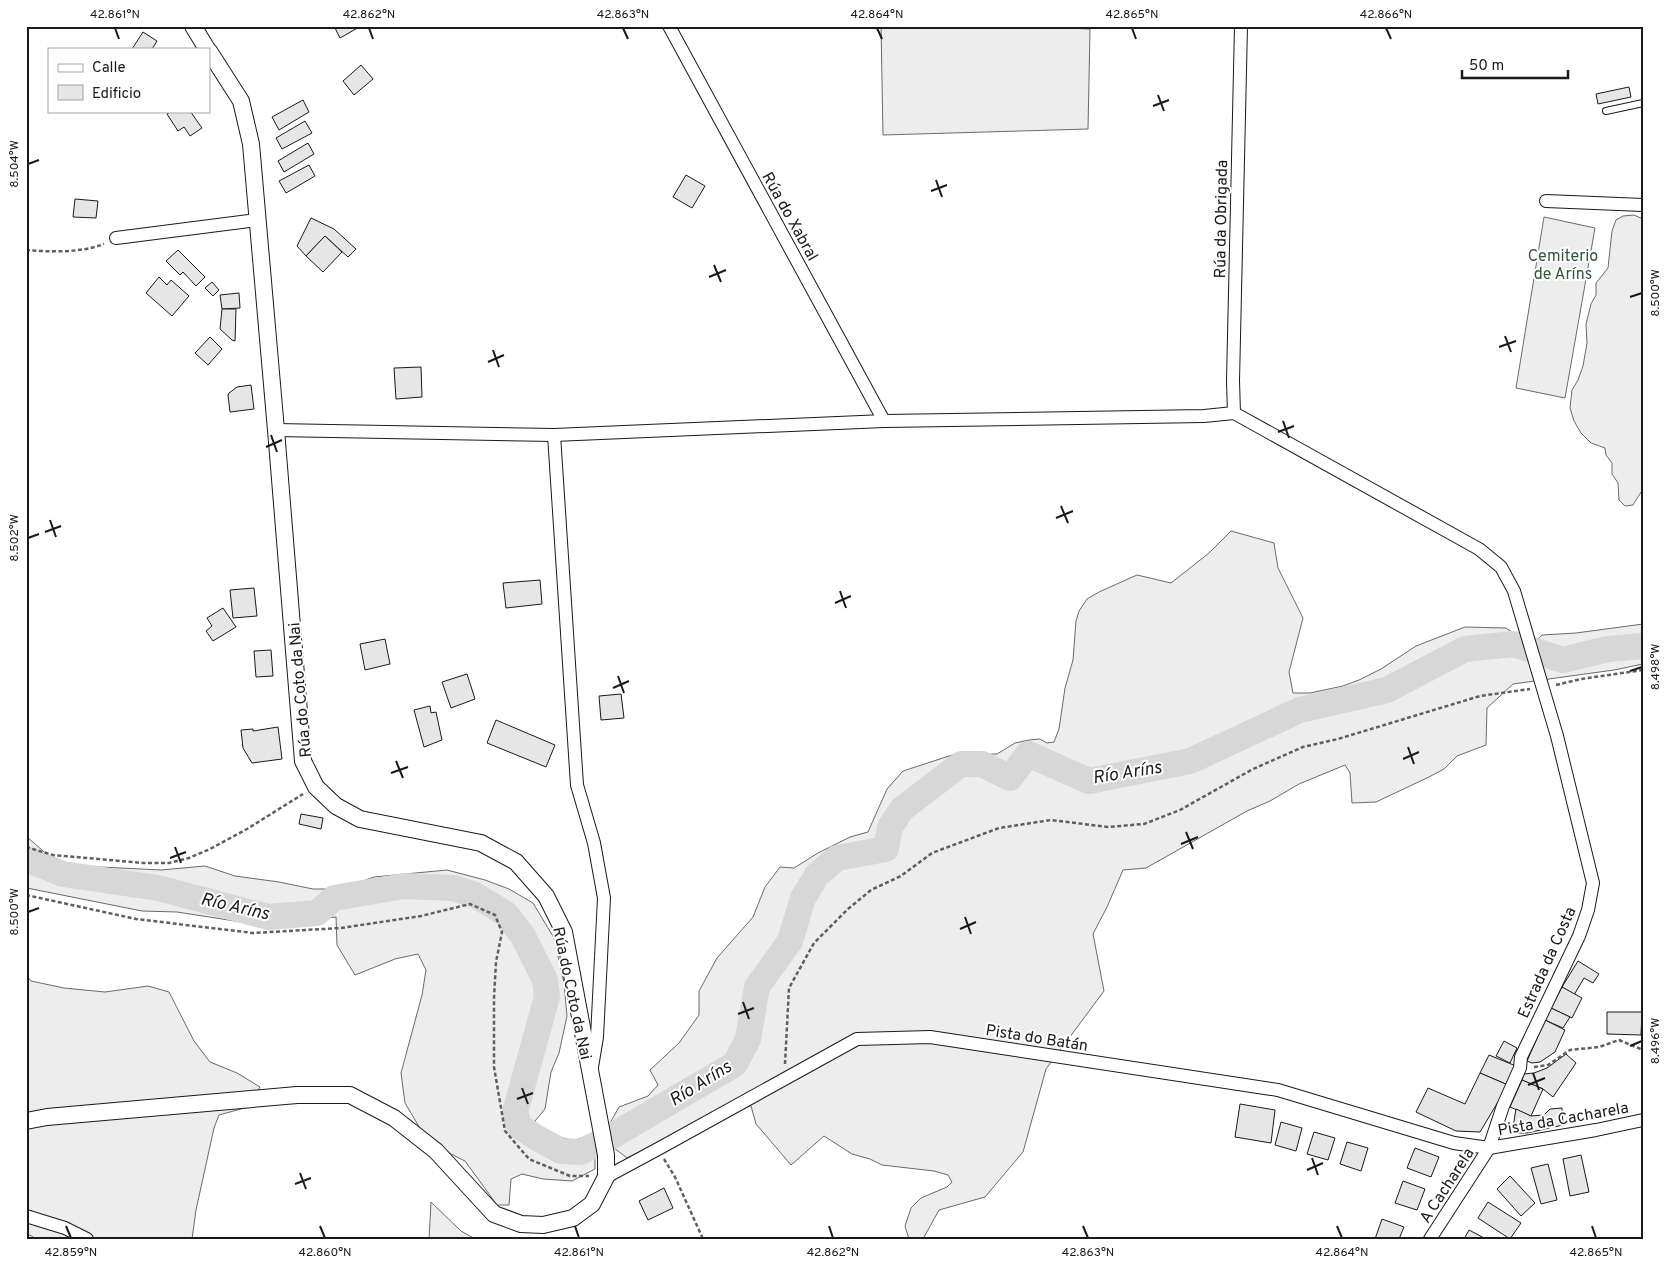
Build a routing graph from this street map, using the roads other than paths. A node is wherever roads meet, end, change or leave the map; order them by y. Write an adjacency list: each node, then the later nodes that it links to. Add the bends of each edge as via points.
1 (193, 26): 4 (street, Rúa do Coto da Nai)
2 (669, 26): 13 (street, Rúa do Xabral)
3 (1242, 26): 12 (street, Rúa da Obrigada)
4 (207, 48)
5 (210, 53): 10 (street, Rúa do Coto da Nai, via 241,101 251,144)
6 (1643, 103): 7 (lane)
7 (1606, 112)
8 (1546, 201): 9 (street)
9 (1643, 205)
10 (257, 220): 11 (street); 14 (street, Rúa do Coto da Nai)
11 (116, 238)
12 (1234, 413): 13 (street); 19 (street, Estrada da Costa, via 1479,550 1500,567 1514,591 1557,736 1593,883 1579,936 1520,1058 1520,1068 1502,1106)
13 (884, 421): 15 (street)
14 (276, 430): 15 (street); 16 (street, Rúa do Coto da Nai, via 304,761 316,787 336,806 360,819 481,843 516,862 546,896 564,932)
15 (554, 435): 16 (street, via 577,785 594,843 604,898 597,1037)
16 (591, 1075): 20 (street, Rúa do Coto da Nai, via 606,1155)
17 (1643, 1120): 19 (street, Pista da Cacharela)
18 (26, 1121): 20 (street, via 48,1116 288,1096 350,1095 394,1118 436,1151 494,1214 520,1224 543,1225 572,1218 592,1204)
19 (1489, 1148): 20 (street, Pista do Batán, via 1454,1143 1278,1090 930,1038 857,1039); 23 (street, A Cacharela)
20 (606, 1176)
21 (26, 1216): 22 (street, via 65,1228)
22 (87, 1239)
23 (1430, 1239)

